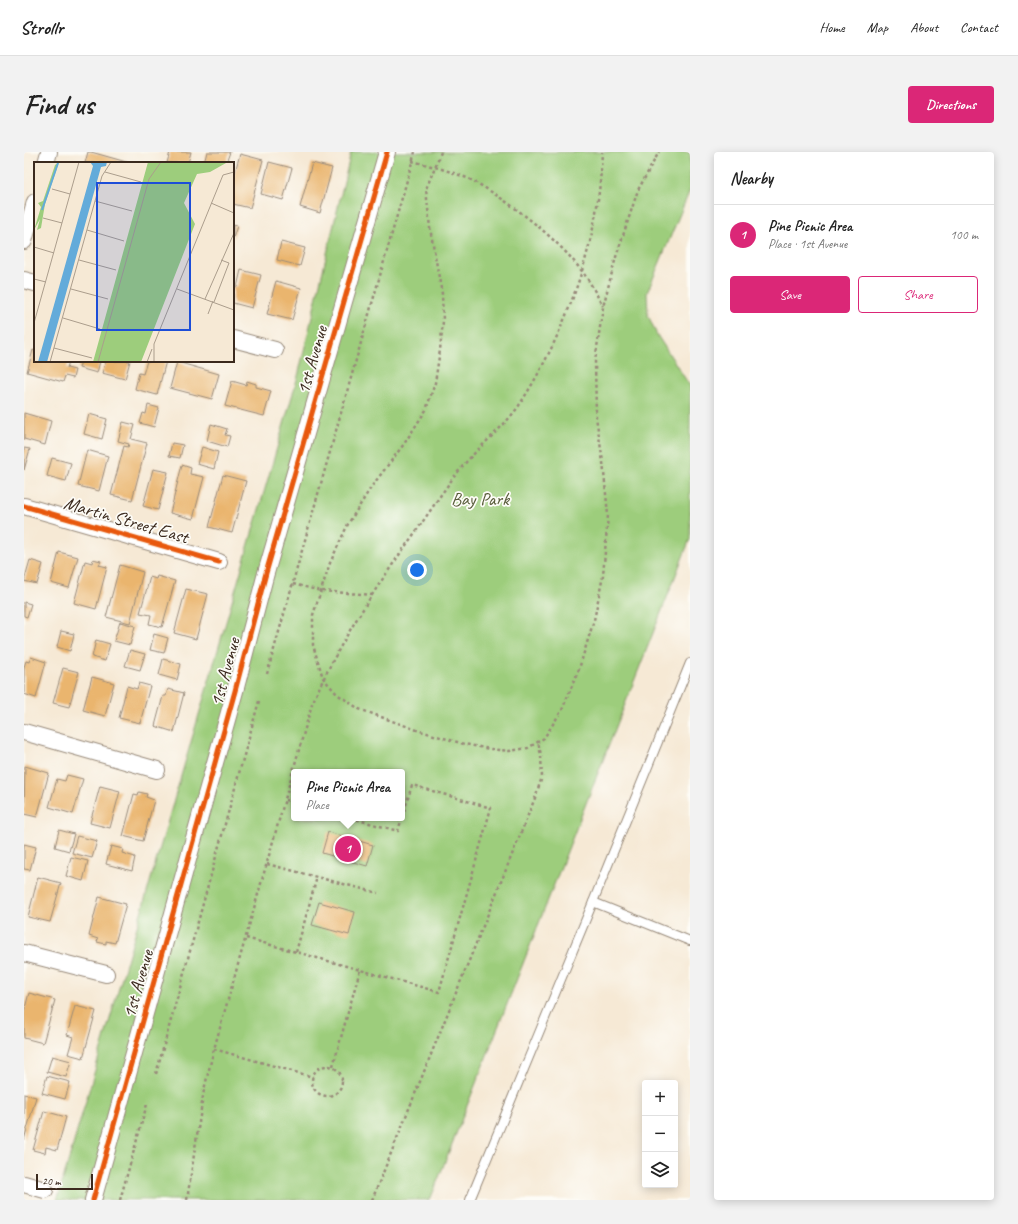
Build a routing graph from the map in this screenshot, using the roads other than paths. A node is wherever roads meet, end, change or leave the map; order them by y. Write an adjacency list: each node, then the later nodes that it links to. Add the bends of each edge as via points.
1 (49, 152): 3 (street)
2 (387, 152): 21 (street, 1st Avenue, via 268,565 236,691)
3 (46, 162)
4 (34, 206): 5 (street)
5 (24, 241)
6 (24, 280): 7 (street)
7 (34, 283)
8 (234, 339): 9 (street)
9 (275, 350)
10 (24, 506): 11 (street, Martin Street East)
11 (219, 562)
12 (690, 664): 15 (lane)
13 (24, 732): 14 (street)
14 (157, 770)
15 (593, 902): 16 (lane); 22 (lane)
16 (690, 941)
17 (24, 953): 18 (street)
18 (106, 974)
19 (24, 1184): 20 (street)
20 (44, 1190)
21 (93, 1200)
22 (470, 1200)

